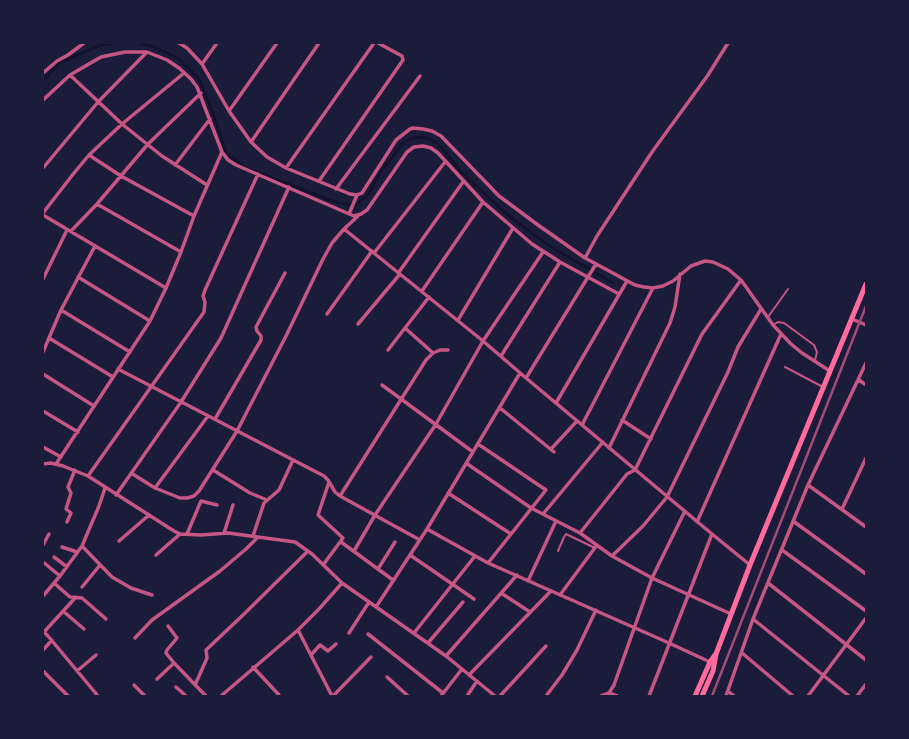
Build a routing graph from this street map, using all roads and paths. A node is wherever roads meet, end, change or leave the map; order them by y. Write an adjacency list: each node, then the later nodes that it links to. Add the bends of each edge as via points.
1 (84, 43): 9 (street)
2 (178, 43): 11 (street, via 187,48)
3 (217, 43): 11 (street)
4 (277, 43): 19 (street)
5 (319, 43): 22 (street)
6 (374, 43): 29 (street)
7 (378, 43): 32 (street, via 402,56 403,60)
8 (728, 43): 51 (street, via 652,152)
9 (79, 44): 12 (street)
10 (146, 52): 13 (street, via 167,60); 14 (street, via 124,52 101,57); 18 (street)
11 (202, 64): 19 (street)
12 (43, 73)
13 (184, 73): 16 (street); 21 (street)
14 (70, 75): 17 (street); 18 (street)
15 (420, 76): 36 (street)
16 (201, 93): 20 (street); 23 (street)
17 (43, 100)
18 (98, 102): 21 (street); 28 (street)
19 (230, 112): 22 (street)
20 (210, 119): 24 (street); 27 (street)
21 (122, 124): 23 (street); 25 (street)
22 (251, 142): 29 (street, via 267,157)
23 (148, 144): 27 (street); 31 (street)
24 (222, 152): 30 (street, via 236,165); 34 (street)
25 (89, 156): 31 (street); 40 (street)
26 (445, 162): 33 (street); 43 (street, via 431,148 414,147 407,152 367,210); 49 (street)
27 (175, 165): 34 (street)
28 (43, 168)
29 (286, 168): 32 (street)
30 (258, 174): 35 (street); 101 (street, via 205,290 204,312)
31 (121, 176): 39 (street); 42 (street)
32 (319, 181): 36 (street)
33 (463, 182): 38 (street); 55 (street)
34 (207, 185): 42 (street)
35 (289, 187): 41 (street); 104 (street, via 221,338)
36 (336, 189): 37 (street)
37 (357, 196): 41 (street); 51 (street, via 362,193 396,140 410,129 432,131 441,136 499,196)
38 (483, 202): 44 (street); 66 (street)
39 (97, 204): 46 (street); 48 (street)
40 (43, 214): 46 (street)
41 (349, 214): 43 (street)
42 (194, 216): 48 (street)
43 (358, 216): 45 (street)
44 (513, 228): 50 (street); 75 (street)
45 (344, 229): 49 (street); 115 (street, via 323,259)
46 (69, 230): 47 (street); 59 (street)
47 (95, 246): 57 (street); 63 (street)
48 (181, 252): 63 (street)
49 (373, 252): 55 (street); 71 (street)
50 (543, 252): 52 (street); 82 (street)
51 (585, 258): 53 (street)
52 (560, 262): 58 (street); 88 (street)
53 (596, 264): 58 (street); 61 (street)
54 (285, 273): 110 (street, via 256,327 261,336 260,342)
55 (399, 273): 66 (street); 76 (street)
56 (680, 274): 60 (street, via 705,261 728,269); 64 (street, via 663,286); 111 (street, via 670,323)
57 (78, 277): 70 (street); 74 (street)
58 (588, 278): 67 (street); 97 (street)
59 (43, 279)
60 (742, 280): 69 (street); 117 (street, via 704,330)
61 (627, 281): 64 (street, via 644,288); 67 (street)
62 (866, 284): 73 (main road)
63 (166, 288): 74 (street)
64 (653, 288): 114 (street)
65 (788, 289): 72 (lane)
66 (422, 291): 68 (street)
67 (619, 294): 105 (street)
68 (429, 297): 75 (street); 79 (street)
69 (761, 308): 72 (street); 141 (street, via 738,347)
70 (61, 310): 81 (street); 86 (street)
71 (327, 314)
72 (768, 317): 77 (street)
73 (852, 319): 78 (street); 93 (main road)
74 (150, 320): 86 (street)
75 (458, 320): 82 (street)
76 (358, 324)
77 (773, 325): 80 (street); 89 (lane, via 778,322 784,323 814,345 817,352)
78 (866, 325)
79 (405, 328): 83 (street); 87 (street)
80 (782, 334): 89 (street); 154 (street)
81 (49, 338): 85 (street); 96 (street)
82 (484, 341): 88 (street); 113 (street)
83 (388, 350)
84 (448, 350): 87 (street)
85 (43, 352)
86 (130, 352): 92 (street)
87 (433, 353): 103 (street)
88 (501, 356): 94 (street)
89 (814, 361): 93 (street)
90 (866, 363): 98 (street)
91 (785, 367): 102 (lane)
92 (118, 369): 96 (street); 101 (street)
93 (830, 371): 102 (main road)
94 (520, 373): 97 (street); 107 (street)
95 (43, 374): 106 (street)
96 (113, 377): 106 (street)
97 (526, 378): 105 (street)
98 (859, 380): 100 (street); 135 (street)
99 (382, 385): 103 (street)
100 (866, 385)
101 (151, 386): 104 (street); 133 (street)
102 (824, 387): 188 (main road)
103 (401, 399): 113 (street); 140 (street)
104 (181, 402): 109 (street); 132 (street)
105 (556, 403): 112 (street)
106 (94, 406): 116 (street)
107 (500, 408): 112 (street, via 553,451); 119 (street)
108 (43, 411): 116 (street)
109 (208, 416): 110 (street); 137 (street)
110 (215, 419): 115 (street)
111 (622, 420): 117 (street); 121 (street)
112 (577, 421): 114 (street)
113 (436, 424): 122 (street); 150 (street)
114 (582, 425): 118 (street)
115 (237, 431): 125 (street); 130 (street)
116 (78, 432): 123 (street)
117 (651, 438): 131 (street)
118 (603, 442): 121 (street); 148 (street)
119 (478, 444): 122 (street); 145 (street, via 546,490)
120 (43, 447): 123 (street)
121 (609, 448): 131 (street)
122 (473, 452): 126 (street)
123 (61, 457): 128 (street)
124 (866, 458): 146 (street)
125 (293, 460): 134 (street, via 324,476); 142 (street, via 279,489)
126 (466, 463): 138 (street); 145 (street)
127 (43, 464): 128 (street)
128 (56, 464): 129 (street)
129 (75, 470): 133 (street); 153 (street, via 68,487 71,493 66,509 71,513)
130 (213, 470): 137 (street, via 194,496 180,498); 142 (street, via 250,493)
131 (635, 470): 141 (street); 158 (street, via 627,474)
132 (131, 473): 137 (street); 139 (street)
133 (88, 476): 136 (street)
134 (329, 482): 140 (street); 168 (street, via 318,516 343,537)
135 (808, 485): 146 (street); 152 (street)
136 (105, 488): 139 (street); 172 (street)
137 (155, 488)
138 (448, 493): 156 (street); 162 (street)
139 (116, 494): 149 (street)
140 (340, 496): 150 (street)
141 (667, 496): 147 (street); 182 (street, via 643,526)
142 (268, 500): 164 (street, via 264,504)
143 (217, 505): 161 (street, via 201,501)
144 (233, 505): 157 (street)
145 (531, 508): 148 (street); 162 (street)
146 (842, 509): 155 (street)
147 (685, 511): 154 (street); 194 (street)
148 (543, 514): 151 (street)
149 (149, 515): 160 (street); 167 (street)
150 (375, 515): 166 (street); 176 (street)
151 (556, 521): 158 (street); 196 (street)
152 (793, 521): 174 (street); 191 (street)
153 (67, 522)
154 (697, 522): 163 (street)
155 (866, 527)
156 (427, 529): 166 (street); 181 (street)
157 (224, 533): 161 (street); 164 (street)
158 (580, 533): 173 (street)
159 (49, 534): 170 (street)
160 (180, 534): 161 (street); 180 (street)
161 (187, 534)
162 (511, 534): 185 (street)
163 (712, 534): 188 (street); 204 (street)
164 (252, 536): 165 (street)
165 (258, 537): 175 (street, via 291,541); 229 (street, via 220,571 152,620)
166 (420, 540): 179 (street)
167 (119, 542)
168 (341, 542): 176 (street); 187 (street)
169 (395, 542): 190 (street)
170 (43, 545)
171 (62, 546): 178 (street)
172 (82, 546): 178 (street); 186 (street)
173 (596, 546): 177 (lane, via 566,534); 182 (street); 205 (street)
174 (782, 550): 199 (street); 215 (street)
175 (308, 551): 187 (street); 256 (street, via 206,650 208,658)
176 (354, 551): 190 (street)
177 (558, 551)
178 (77, 552): 189 (street)
179 (410, 554): 195 (street); 200 (street)
180 (156, 555)
181 (475, 556): 185 (street); 200 (street)
182 (612, 556): 194 (street)
183 (54, 557): 189 (street)
184 (43, 562): 193 (street)
185 (488, 563): 192 (street)
186 (100, 565): 201 (street); 207 (street, via 121,583)
187 (323, 565): 198 (street)
188 (750, 565): 217 (main road)
189 (67, 567): 193 (street)
190 (378, 569): 195 (street)
191 (866, 574)
192 (516, 575): 196 (street); 203 (street)
193 (60, 576): 197 (street)
194 (652, 578): 204 (street); 222 (street)
195 (393, 580): 212 (street)
196 (528, 581): 202 (street)
197 (54, 583): 206 (street); 208 (street, via 70,597)
198 (342, 583): 210 (street); 224 (street)
199 (768, 583): 220 (street); 234 (street)
200 (452, 584): 209 (street); 228 (street)
201 (82, 587)
202 (551, 590): 205 (street); 216 (street)
203 (501, 593): 216 (street); 241 (street)
204 (688, 594): 217 (street); 232 (street)
205 (560, 595): 213 (street)
206 (43, 596)
207 (152, 596)
208 (76, 597): 214 (street); 219 (street, via 82,598)
209 (474, 599)
210 (369, 602): 212 (street); 226 (street)
211 (463, 602): 231 (street)
212 (376, 607): 228 (street)
213 (596, 610): 222 (street); 274 (street, via 577,650)
214 (63, 611): 223 (street); 225 (street)
215 (866, 611)
216 (530, 612): 250 (street)
217 (731, 614): 238 (main road)
218 (866, 618): 234 (street)
219 (106, 619)
220 (753, 619): 237 (street); 251 (street)
221 (168, 626): 245 (street, via 177,638 166,651)
222 (635, 628): 232 (street); 260 (street)
223 (84, 629)
224 (298, 630): 240 (street); 246 (street)
225 (44, 632): 230 (street)
226 (349, 633)
227 (368, 634): 261 (street)
228 (414, 634): 231 (street)
229 (136, 638)
230 (52, 640): 236 (street); 249 (street)
231 (428, 643): 241 (street)
232 (669, 643): 244 (street); 277 (street)
233 (336, 644): 240 (street, via 328,651 320,645)
234 (846, 644): 243 (street); 251 (street)
235 (546, 646): 273 (street)
236 (43, 650)
237 (742, 653): 259 (street); 282 (street)
238 (716, 654): 244 (main road); 279 (main road, via 713,671)
239 (96, 655): 249 (street)
240 (310, 655): 269 (street)
241 (446, 656): 247 (street)
242 (371, 657): 269 (street)
243 (866, 660)
244 (710, 662): 278 (main road)
245 (174, 663): 253 (street); 256 (street)
246 (253, 668): 267 (street); 268 (street)
247 (462, 669): 250 (street); 261 (street)
248 (43, 671): 262 (street)
249 (78, 671): 263 (street)
250 (469, 675): 254 (street)
251 (823, 675): 283 (street); 284 (street)
252 (387, 677): 270 (street)
253 (156, 679)
254 (477, 681): 271 (street); 272 (street)
255 (866, 684): 285 (street)
256 (195, 685): 266 (street)
257 (134, 686): 264 (street)
258 (176, 687): 265 (street)
259 (728, 691): 280 (street); 281 (street)
260 (609, 693): 275 (street); 276 (street)
261 (442, 694)
262 (68, 696)
263 (97, 696)
264 (145, 696)
265 (186, 696)
266 (206, 696)
267 (220, 696)
268 (278, 696)
269 (332, 696)
270 (408, 696)
271 (467, 696)
272 (495, 696)
273 (500, 696)
274 (546, 696)
275 (601, 696)
276 (617, 696)
277 (649, 696)
278 (695, 696)
279 (702, 696)
280 (726, 696)
281 (734, 696)
282 (793, 696)
283 (808, 696)
284 (849, 696)
285 (857, 696)

